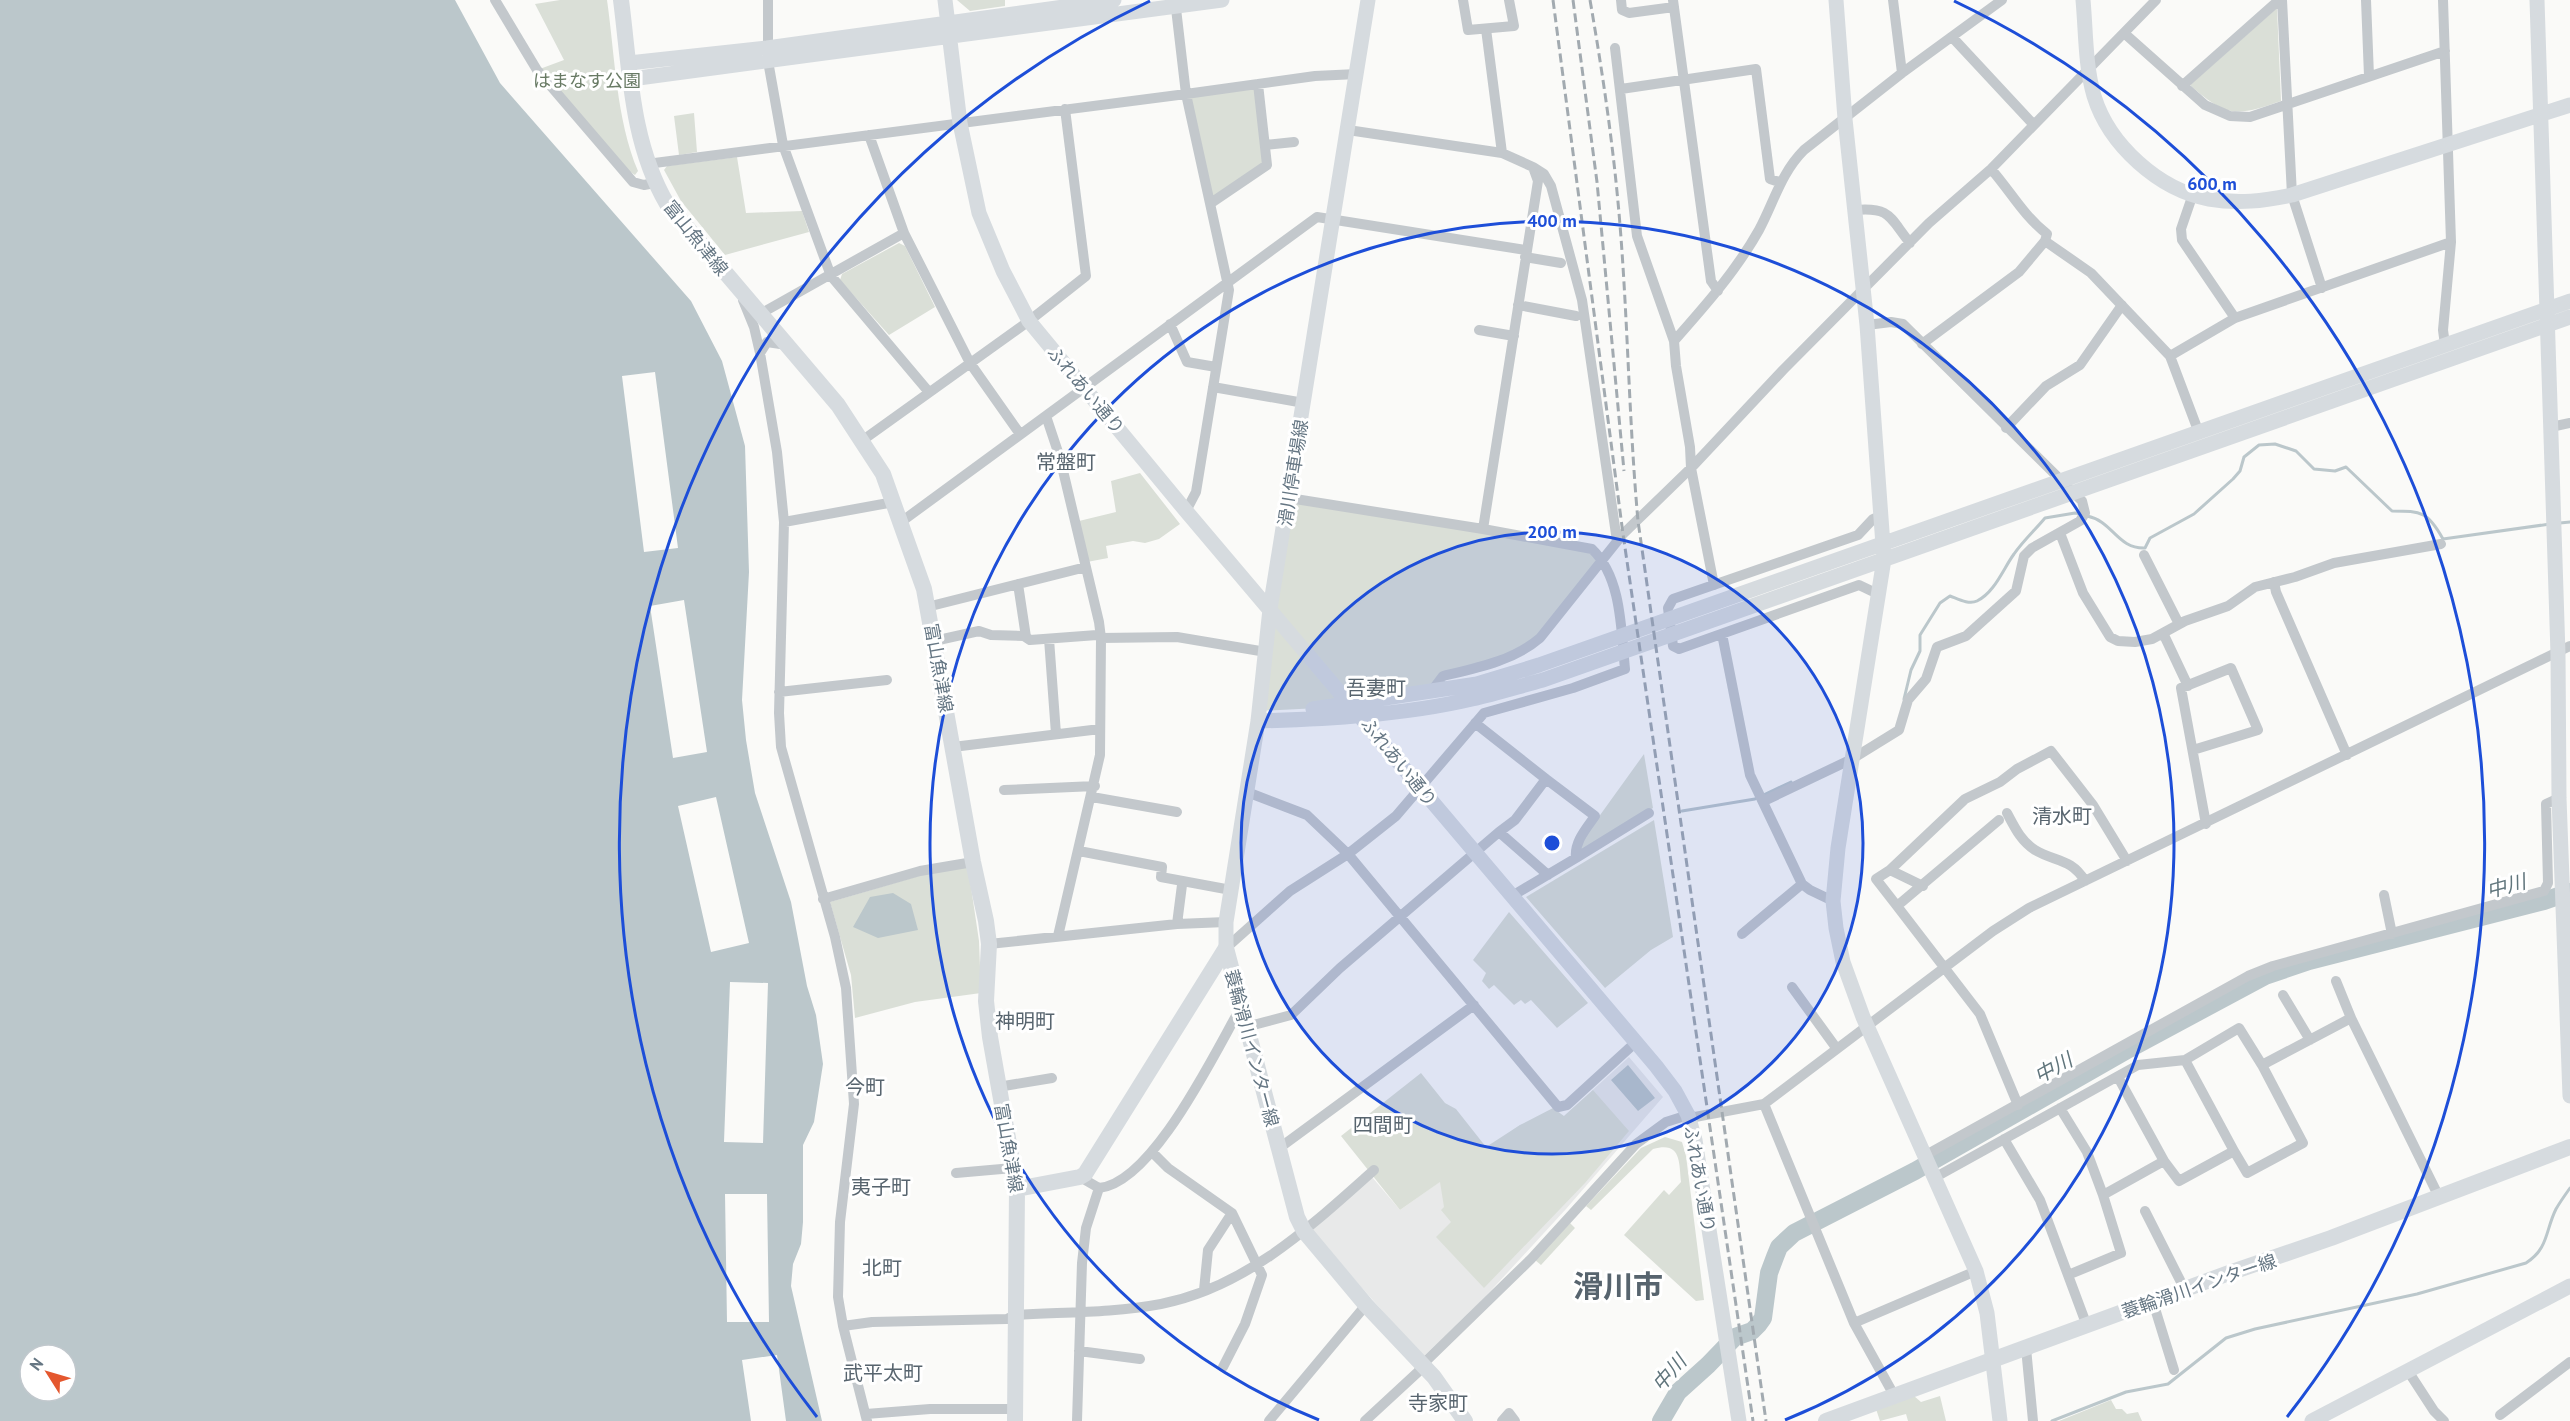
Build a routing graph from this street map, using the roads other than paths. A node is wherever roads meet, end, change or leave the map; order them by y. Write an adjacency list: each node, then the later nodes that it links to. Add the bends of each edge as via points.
1 (495, 0): 56 (street, via 537,70 633,182)
2 (621, 0): 30 (main road, 富山魚津線)
3 (768, 0): 28 (street)
4 (945, 0): 23 (street, ふれあい通り)
5 (1114, 0): 23 (street)
6 (1222, 0): 20 (street)
7 (1368, 0): 32 (street, 滑川停車場線)
8 (1463, 0): 22 (street, via 1468,30)
9 (1509, 0): 22 (street, via 1514,26)
10 (1621, 0): 21 (street, via 1622,10 1629,13)
11 (1836, 0): 43 (street)
12 (1893, 0): 31 (street)
13 (2002, 0): 25 (street)
14 (2083, 0): 29 (street)
15 (2156, 0): 24 (street)
16 (2280, 0): 36 (street); 40 (street)
17 (2366, 0): 33 (street)
18 (2443, 0): 27 (street)
19 (2537, 0): 42 (street)
20 (1175, 3): 23 (street); 38 (street)
21 (1674, 3): 34 (street)
22 (1486, 28): 52 (street)
23 (948, 30): 28 (street); 44 (street, ふれあい通り)
24 (2124, 33): 29 (street); 36 (street)
25 (1952, 37): 31 (street); 45 (street)
26 (1616, 48): 37 (street)
27 (2445, 51): 33 (street); 51 (street)
28 (768, 55): 30 (street); 49 (street)
29 (2089, 70): 45 (street); 58 (street, via 2102,116 2125,149 2160,179)
30 (630, 71): 53 (main road, 富山魚津線)
31 (1902, 73): 43 (street)
32 (1357, 74): 35 (street); 46 (street, 滑川停車場線)
33 (2369, 76): 40 (street)
34 (1682, 80): 37 (street); 57 (street, via 1756,69 1770,179); 72 (street, via 1711,281)
35 (1258, 84): 38 (street); 50 (street)
36 (2182, 86): 40 (street, via 2205,105 2230,116 2250,117)
37 (1620, 90): 89 (street, via 1637,236)
38 (1186, 94): 41 (street); 60 (street)
39 (2570, 105): 42 (street)
40 (2287, 106): 59 (street)
41 (1065, 109): 44 (street); 83 (street, via 1086,276)
42 (2540, 115): 51 (street); 78 (street)
43 (1845, 119): 57 (street, via 1804,150); 61 (street)
44 (960, 123): 47 (street); 83 (street, ふれあい通り, via 979,213)
45 (2034, 125): 55 (street)
46 (1348, 130): 52 (street); 62 (street, 滑川停車場線)
47 (869, 135): 49 (street); 63 (street)
48 (1294, 142): 50 (street)
49 (783, 145): 53 (street); 69 (street)
50 (1265, 145): 60 (street, via 1268,165)
51 (2448, 145): 59 (street); 65 (street)
52 (1502, 153): 54 (street)
53 (647, 164): 56 (main road, 富山魚津線)
54 (1533, 167): 67 (street, via 1538,181); 119 (street, via 1544,174 1551,186 1582,300)
55 (1991, 169): 64 (street, via 2029,220 2047,234); 66 (street)
56 (654, 183): 74 (main road, 富山魚津線)
57 (1779, 183): 72 (street, via 1758,231)
58 (2193, 194): 59 (street, via 2249,202); 82 (street, via 2181,229 2182,240)
59 (2292, 195): 71 (street)
60 (1211, 203): 70 (street)
61 (1855, 210): 66 (street, via 1884,211); 73 (street)
62 (1333, 218): 67 (street); 70 (street, via 1317,217); 100 (street, 滑川停車場線)
63 (904, 233): 69 (street); 95 (street)
64 (2045, 241): 77 (street, via 2091,273); 90 (street, via 2019,272)
65 (2451, 242): 71 (street); 92 (street)
66 (1910, 243): 73 (street)
67 (1526, 253): 68 (street); 76 (street)
68 (1561, 263)
69 (831, 276): 79 (street); 99 (street)
70 (1226, 283): 84 (street); 96 (street, via 1229,290)
71 (2322, 288): 82 (street)
72 (1718, 291): 89 (street)
73 (1863, 291): 85 (street); 108 (street)
74 (740, 292): 79 (main road, 富山魚津線); 93 (street)
75 (2570, 301): 78 (street)
76 (1518, 305): 80 (street); 88 (street)
77 (2122, 305): 94 (street); 104 (street, via 2080,365 2046,386)
78 (2547, 309): 86 (street); 92 (street)
79 (760, 314): 91 (main road, 富山魚津線)
80 (1576, 316)
81 (2570, 317): 86 (street)
82 (2235, 318): 94 (street)
83 (1029, 321): 95 (street); 98 (street, ふれあい通り)
84 (1170, 324): 96 (street, via 1187,362); 98 (street)
85 (1867, 325): 90 (street, via 1903,324); 114 (street)
86 (2548, 325): 103 (street); 110 (street)
87 (1479, 330): 88 (street)
88 (1514, 336): 117 (street)
89 (1674, 340): 108 (street)
90 (1922, 344): 104 (street)
91 (787, 345): 93 (street, via 767,342); 107 (main road, 富山魚津線)
92 (2445, 345): 105 (street)
93 (760, 353): 115 (street)
94 (2170, 356): 105 (street)
95 (970, 363): 99 (street); 106 (street)
96 (1216, 367): 97 (street)
97 (1213, 387): 100 (street); 113 (street, via 1196,492)
98 (1083, 388): 101 (street); 113 (street, ふれあい通り)
99 (928, 391): 107 (street)
100 (1304, 404): 111 (street, 滑川停車場線)
101 (1046, 416): 106 (street); 124 (street)
102 (2570, 423): 103 (street)
103 (2551, 427): 138 (street)
104 (2006, 428): 109 (street)
105 (2199, 433): 109 (street)
106 (1020, 434): 116 (street)
107 (863, 440): 112 (main road, 富山魚津線)
108 (1691, 468): 119 (street); 127 (street)
109 (2062, 480): 110 (street); 121 (street)
110 (2073, 492): 118 (street, via 2082,501 2085,513 2080,521); 121 (street)
111 (1289, 498): 117 (street); 130 (street, 滑川停車場線)
112 (894, 502): 115 (street); 116 (main road, 富山魚津線)
113 (1186, 511): 130 (street, ふれあい通り)
114 (1882, 515): 121 (street); 127 (street, via 1858,535)
115 (784, 522): 142 (street)
116 (901, 522): 129 (main road, 富山魚津線)
117 (1483, 529): 123 (street, via 1578,545 1592,549)
118 (2060, 533): 132 (street, via 2083,593 2110,637 2134,642); 152 (street, via 2024,556 2016,591 2009,598 1966,636 1937,647 1926,679 1908,700 1899,730)
119 (1617, 541): 123 (street)
120 (2441, 544): 125 (street, via 2334,563)
121 (1884, 551): 128 (street); 143 (street, via 1539,665 1477,684); 144 (street, via 1543,680 1472,700 1429,707)
122 (2144, 555): 131 (street)
123 (1601, 559): 143 (street, via 1526,651 1481,668 1443,676); 146 (street, via 1614,588 1625,669 1484,713)
124 (1086, 567): 126 (street); 135 (street)
125 (2274, 582): 131 (street, via 2255,587 2228,606); 151 (street)
126 (1018, 584): 129 (street); 134 (street)
127 (1714, 585): 133 (street, via 1673,599 1668,608 1673,646 1679,649)
128 (1880, 595): 133 (street, via 1859,585); 152 (street)
129 (927, 607): 137 (main road, 富山魚津線)
130 (1270, 609): 139 (street, 滑川停車場線); 144 (street, ふれあい通り)
131 (2179, 624): 132 (street)
132 (2163, 633): 141 (street)
133 (1722, 634): 160 (street, via 1750,775)
134 (1026, 637): 136 (street); 137 (street, via 979,631)
135 (1101, 638): 136 (street, via 1097,635); 139 (street, via 1177,637); 147 (street)
136 (1049, 639): 148 (street)
137 (934, 641): 149 (main road, 富山魚津線)
138 (2564, 650): 151 (street); 159 (street)
139 (1266, 652): 145 (street, 滑川停車場線)
140 (887, 680): 142 (street)
141 (2188, 686): 150 (street, via 2181,688); 150 (street, via 2231,668 2258,730)
142 (779, 692): 180 (street, via 781,747)
143 (1431, 692): 144 (street)
144 (1355, 709): 145 (street); 155 (street, ふれあい通り)
145 (1258, 716): 157 (street, 滑川停車場線)
146 (1475, 723): 153 (street); 155 (street)
147 (1100, 729): 148 (street); 154 (street)
148 (1056, 734): 149 (street)
149 (953, 747): 169 (main road, 富山魚津線)
150 (2193, 750): 163 (street)
151 (2346, 755): 163 (street)
152 (1852, 759): 160 (street); 181 (street)
153 (1546, 779): 164 (street, via 1515,820); 168 (street, via 1595,816 1575,849)
154 (1095, 786): 156 (street); 158 (street)
155 (1421, 789): 166 (street, ふれあい通り); 167 (street, via 1396,816)
156 (1004, 790)
157 (1247, 792): 167 (street, via 1307,814); 177 (street, 滑川停車場線)
158 (1092, 797): 161 (street); 165 (street)
159 (2559, 798): 187 (street, via 2546,804 2548,883 2544,891); 208 (street)
160 (1764, 801): 174 (street)
161 (1177, 812)
162 (1649, 813): 168 (street)
163 (2206, 824): 170 (street)
164 (1499, 832): 166 (street); 172 (street)
165 (1079, 851): 177 (street, via 1162,867 1161,877); 188 (street)
166 (1475, 853): 179 (street, ふれあい通り); 183 (street)
167 (1348, 854): 183 (street); 190 (street, via 1290,891)
168 (1576, 858): 172 (street)
169 (973, 861): 180 (street, via 920,871); 189 (main road, 富山魚津線)
170 (2127, 861): 171 (street, via 2093,805 2051,751 1965,799); 173 (street)
171 (1890, 870): 176 (street); 182 (street, via 1876,879)
172 (1548, 874): 179 (street)
173 (2085, 881): 176 (street, via 2072,865 2037,851 2003,817); 191 (street, via 2029,908)
174 (1802, 884): 181 (street); 186 (street)
175 (1182, 885): 185 (street)
176 (1923, 886): 182 (street)
177 (1231, 890): 184 (street, 滑川停車場線)
178 (2384, 895): 187 (street)
179 (1512, 896): 201 (street, ふれあい通り)
180 (823, 899): 242 (street, via 844,971 854,1104 840,1222 838,1297)
181 (1833, 901): 198 (street, via 1843,962)
182 (1897, 906): 191 (street)
183 (1400, 916): 195 (street); 199 (street, via 1291,1015)
184 (1226, 922): 185 (street); 190 (street, 滑川停車場線)
185 (1177, 924): 188 (street)
186 (1742, 934)
187 (2392, 934): 210 (street, via 2248,976)
188 (1058, 936): 189 (street)
189 (989, 944): 207 (main road, 富山魚津線, via 986,1001)
190 (1226, 948): 196 (main road, 蓑輪滑川インター線); 223 (main road, 蓑輪滑川インター線)
191 (1945, 969): 198 (street); 210 (street, via 1980,1014)
192 (2336, 981): 197 (street)
193 (1792, 987): 202 (street)
194 (2283, 995): 200 (street)
195 (1474, 1005): 201 (street, via 1558,1107 1567,1105); 215 (street)
196 (1241, 1007): 199 (main road, 蓑輪滑川インター線); 217 (street)
197 (2351, 1018): 200 (street); 227 (street)
198 (1867, 1025): 202 (street); 219 (street)
199 (1246, 1027): 215 (main road, 蓑輪滑川インター線)
200 (2310, 1040): 204 (street)
201 (1636, 1042): 212 (street, ふれあい通り, via 1675,1091)
202 (1837, 1049): 209 (street)
203 (2185, 1060): 204 (street, via 2239,1028); 205 (street, via 2138,1065); 216 (street)
204 (2262, 1065): 216 (street, via 2303,1143 2247,1173)
205 (2118, 1077): 211 (street); 218 (street)
206 (1052, 1078): 207 (street)
207 (998, 1087): 220 (main road, 富山魚津線)
208 (2570, 1096)
209 (1764, 1104): 212 (street); 241 (street)
210 (2018, 1105): 219 (street)
211 (2060, 1108): 213 (street); 226 (street, via 2087,1152)
212 (1688, 1115): 249 (street, via 1666,1122 1636,1144 1531,1259); 263 (street, ふれあい通り, via 1700,1166)
213 (2004, 1139): 219 (street); 233 (street, via 2040,1200)
214 (2570, 1147): 227 (main road, 蓑輪滑川インター線)
215 (1278, 1149): 230 (main road, 蓑輪滑川インター線)
216 (2234, 1151): 218 (street, via 2179,1181)
217 (1153, 1153): 224 (street, via 1109,1187); 229 (street)
218 (2164, 1161): 226 (street)
219 (1928, 1165): 232 (street)
220 (1013, 1168): 222 (street); 225 (main road, 富山魚津線)
221 (1374, 1170): 230 (street)
222 (956, 1173)
223 (1080, 1177): 224 (street); 225 (main road)
224 (1099, 1188): 239 (street, via 1086,1228)
225 (1017, 1189): 240 (main road, 富山魚津線)
226 (2103, 1195): 233 (street, via 2121,1253)
227 (2439, 1197): 236 (main road, 蓑輪滑川インター線)
228 (2145, 1211): 236 (street)
229 (1232, 1213): 231 (street); 235 (street, via 1208,1250)
230 (1304, 1231): 231 (street); 238 (main road, 蓑輪滑川インター線)
231 (1258, 1263): 235 (street, via 1232,1280); 250 (street, via 1262,1275 1245,1324)
232 (1976, 1271): 241 (street); 247 (street)
233 (2068, 1275): 243 (street)
234 (2570, 1286): 252 (street)
235 (1204, 1290): 239 (street, via 1161,1304)
236 (2185, 1290): 237 (main road, 蓑輪滑川インター線)
237 (2153, 1302): 243 (main road, 蓑輪滑川インター線); 251 (street)
238 (1366, 1305): 249 (main road, 蓑輪滑川インター線); 258 (street)
239 (1079, 1312): 240 (street); 245 (street)
240 (1015, 1316): 242 (street); 255 (main road, 富山魚津線)
241 (1854, 1323): 253 (street)
242 (843, 1326): 256 (street)
243 (2087, 1326): 244 (main road, 蓑輪滑川インター線)
244 (2026, 1348): 247 (main road, 蓑輪滑川インター線); 266 (street)
245 (1079, 1351): 246 (street); 257 (street)
246 (1140, 1359)
247 (1994, 1359): 253 (main road, 蓑輪滑川インター線); 265 (street)
248 (2570, 1362): 254 (street)
249 (1423, 1364): 259 (street); 260 (main road, 蓑輪滑川インター線)
250 (1223, 1367)
251 (2174, 1370)
252 (2408, 1371): 267 (street); 268 (street)
253 (1895, 1397): 264 (main road, 蓑輪滑川インター線)
254 (2500, 1414)
255 (1014, 1415): 256 (street, via 930,1409)
256 (866, 1418)
257 (1077, 1421)
258 (1269, 1421)
259 (1365, 1421)
260 (1465, 1421)
261 (1502, 1421): 262 (street, via 1509,1413)
262 (1515, 1421)
263 (1739, 1421)
264 (1826, 1421)
265 (2000, 1421)
266 (2033, 1421)
267 (2312, 1421)
268 (2444, 1421)

